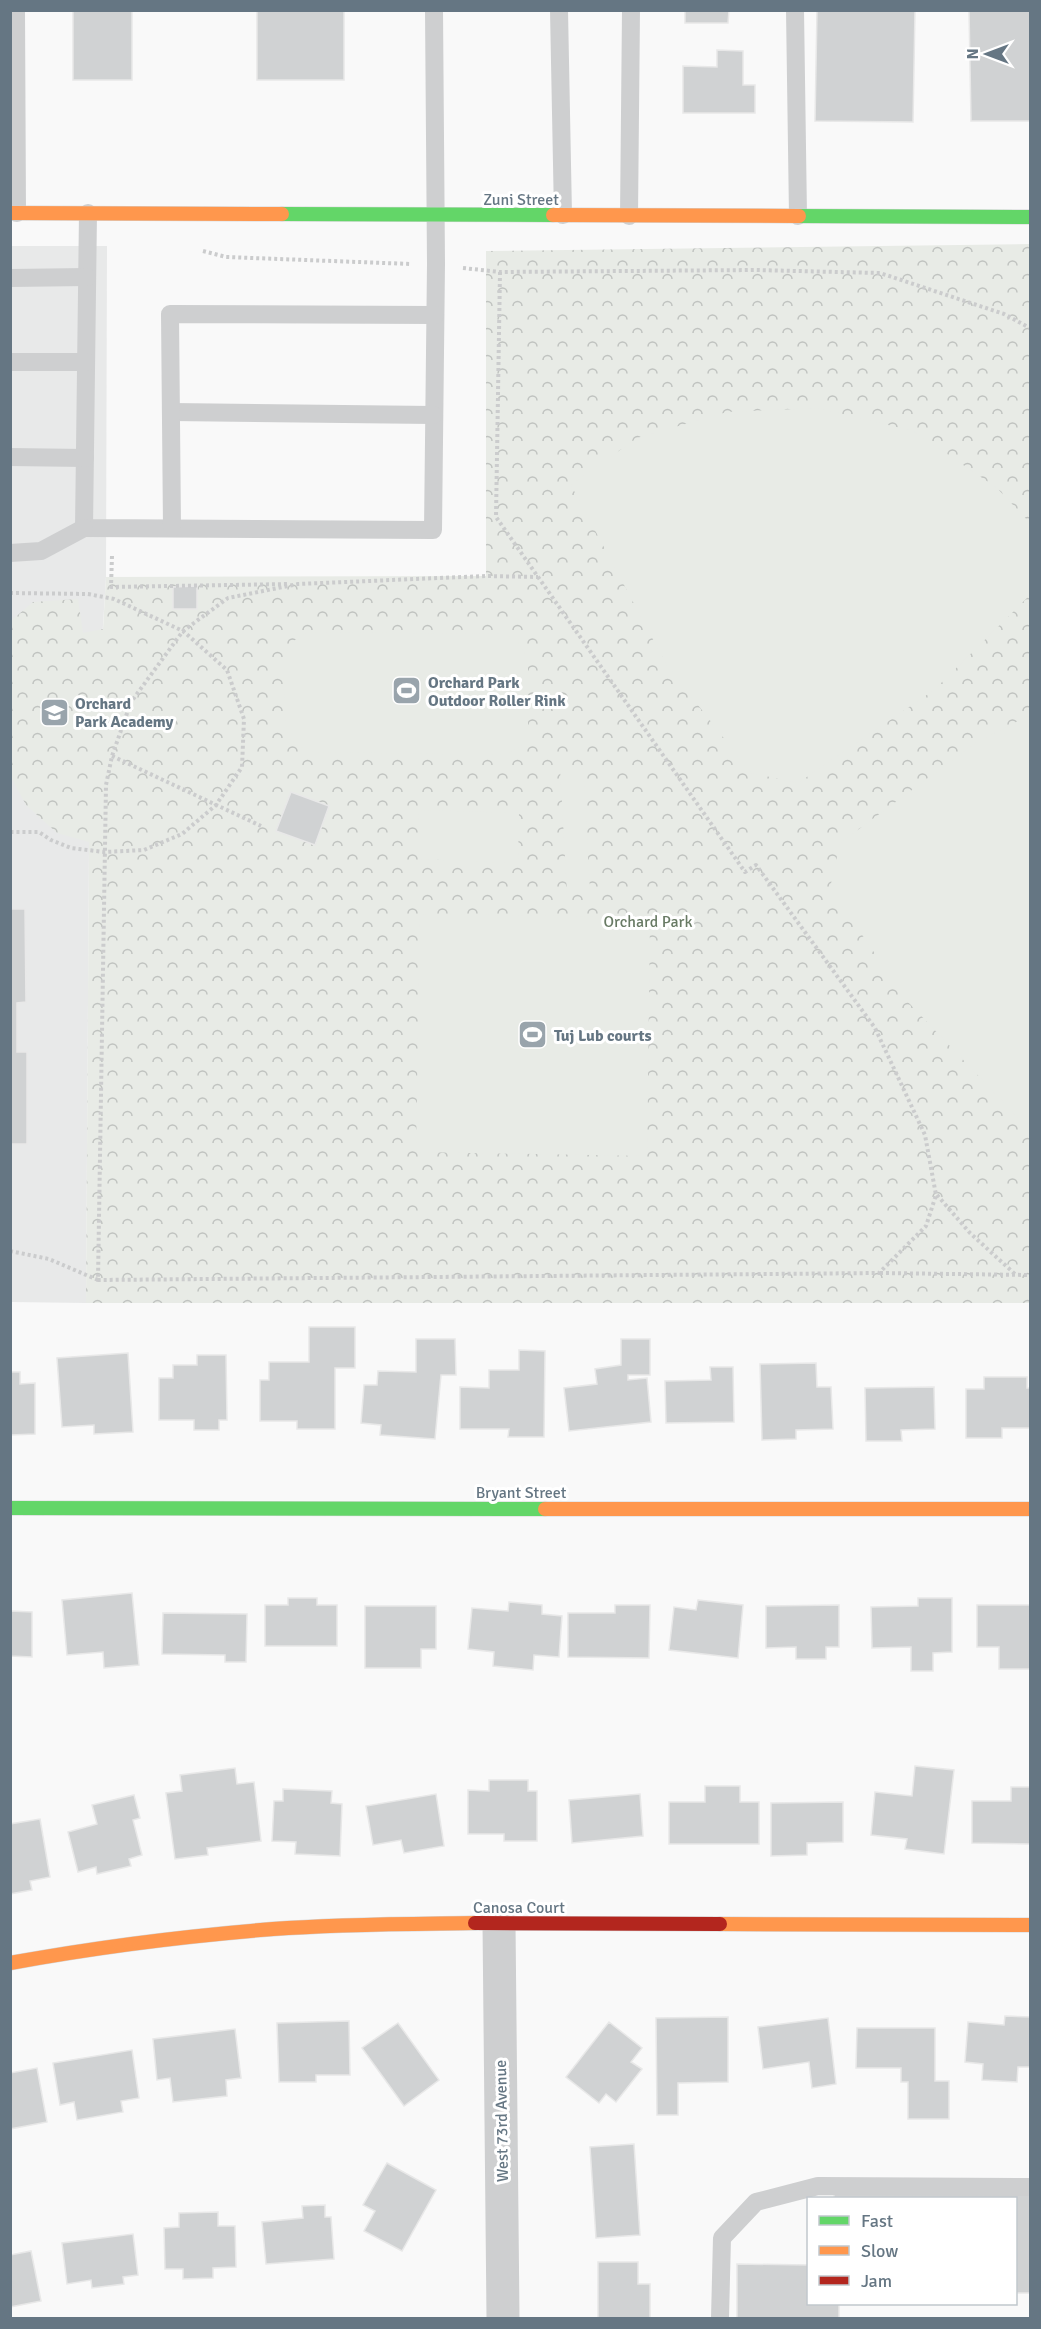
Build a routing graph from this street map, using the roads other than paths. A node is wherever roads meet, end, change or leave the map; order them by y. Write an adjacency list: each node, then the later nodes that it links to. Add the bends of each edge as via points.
1 (16, 10): 6 (lane)
2 (434, 10): 8 (lane)
3 (559, 10): 9 (lane)
4 (631, 10): 10 (lane)
5 (795, 10): 11 (lane)
6 (14, 213): 7 (street, Zuni Street)
7 (88, 213): 8 (street, Zuni Street); 13 (lane)
8 (435, 215): 9 (street, Zuni Street); 15 (lane)
9 (563, 215): 10 (street, Zuni Street)
10 (629, 216): 11 (street, Zuni Street)
11 (798, 216): 12 (street, Zuni Street)
12 (1030, 217)
13 (87, 277): 14 (lane); 17 (lane)
14 (10, 278)
15 (435, 315): 18 (lane, via 170,314); 19 (lane)
16 (10, 362): 17 (lane)
17 (86, 362): 21 (lane)
18 (171, 412): 19 (lane); 23 (lane)
19 (433, 415): 23 (lane, via 433,530)
20 (10, 457): 21 (lane)
21 (85, 458): 22 (lane)
22 (84, 528): 23 (lane); 24 (lane, via 41,551)
23 (172, 528)
24 (10, 553)
25 (10, 1508): 26 (street, Bryant Street)
26 (1030, 1509)
27 (499, 1923): 28 (street, Canosa Court); 29 (street, Canosa Court, via 273,1929 77,1951); 31 (street, West 73rd Avenue)
28 (1030, 1925)
29 (10, 1963)
30 (1030, 2187): 32 (lane, via 818,2186 756,2202 722,2238)
31 (503, 2319)
32 (720, 2319)

